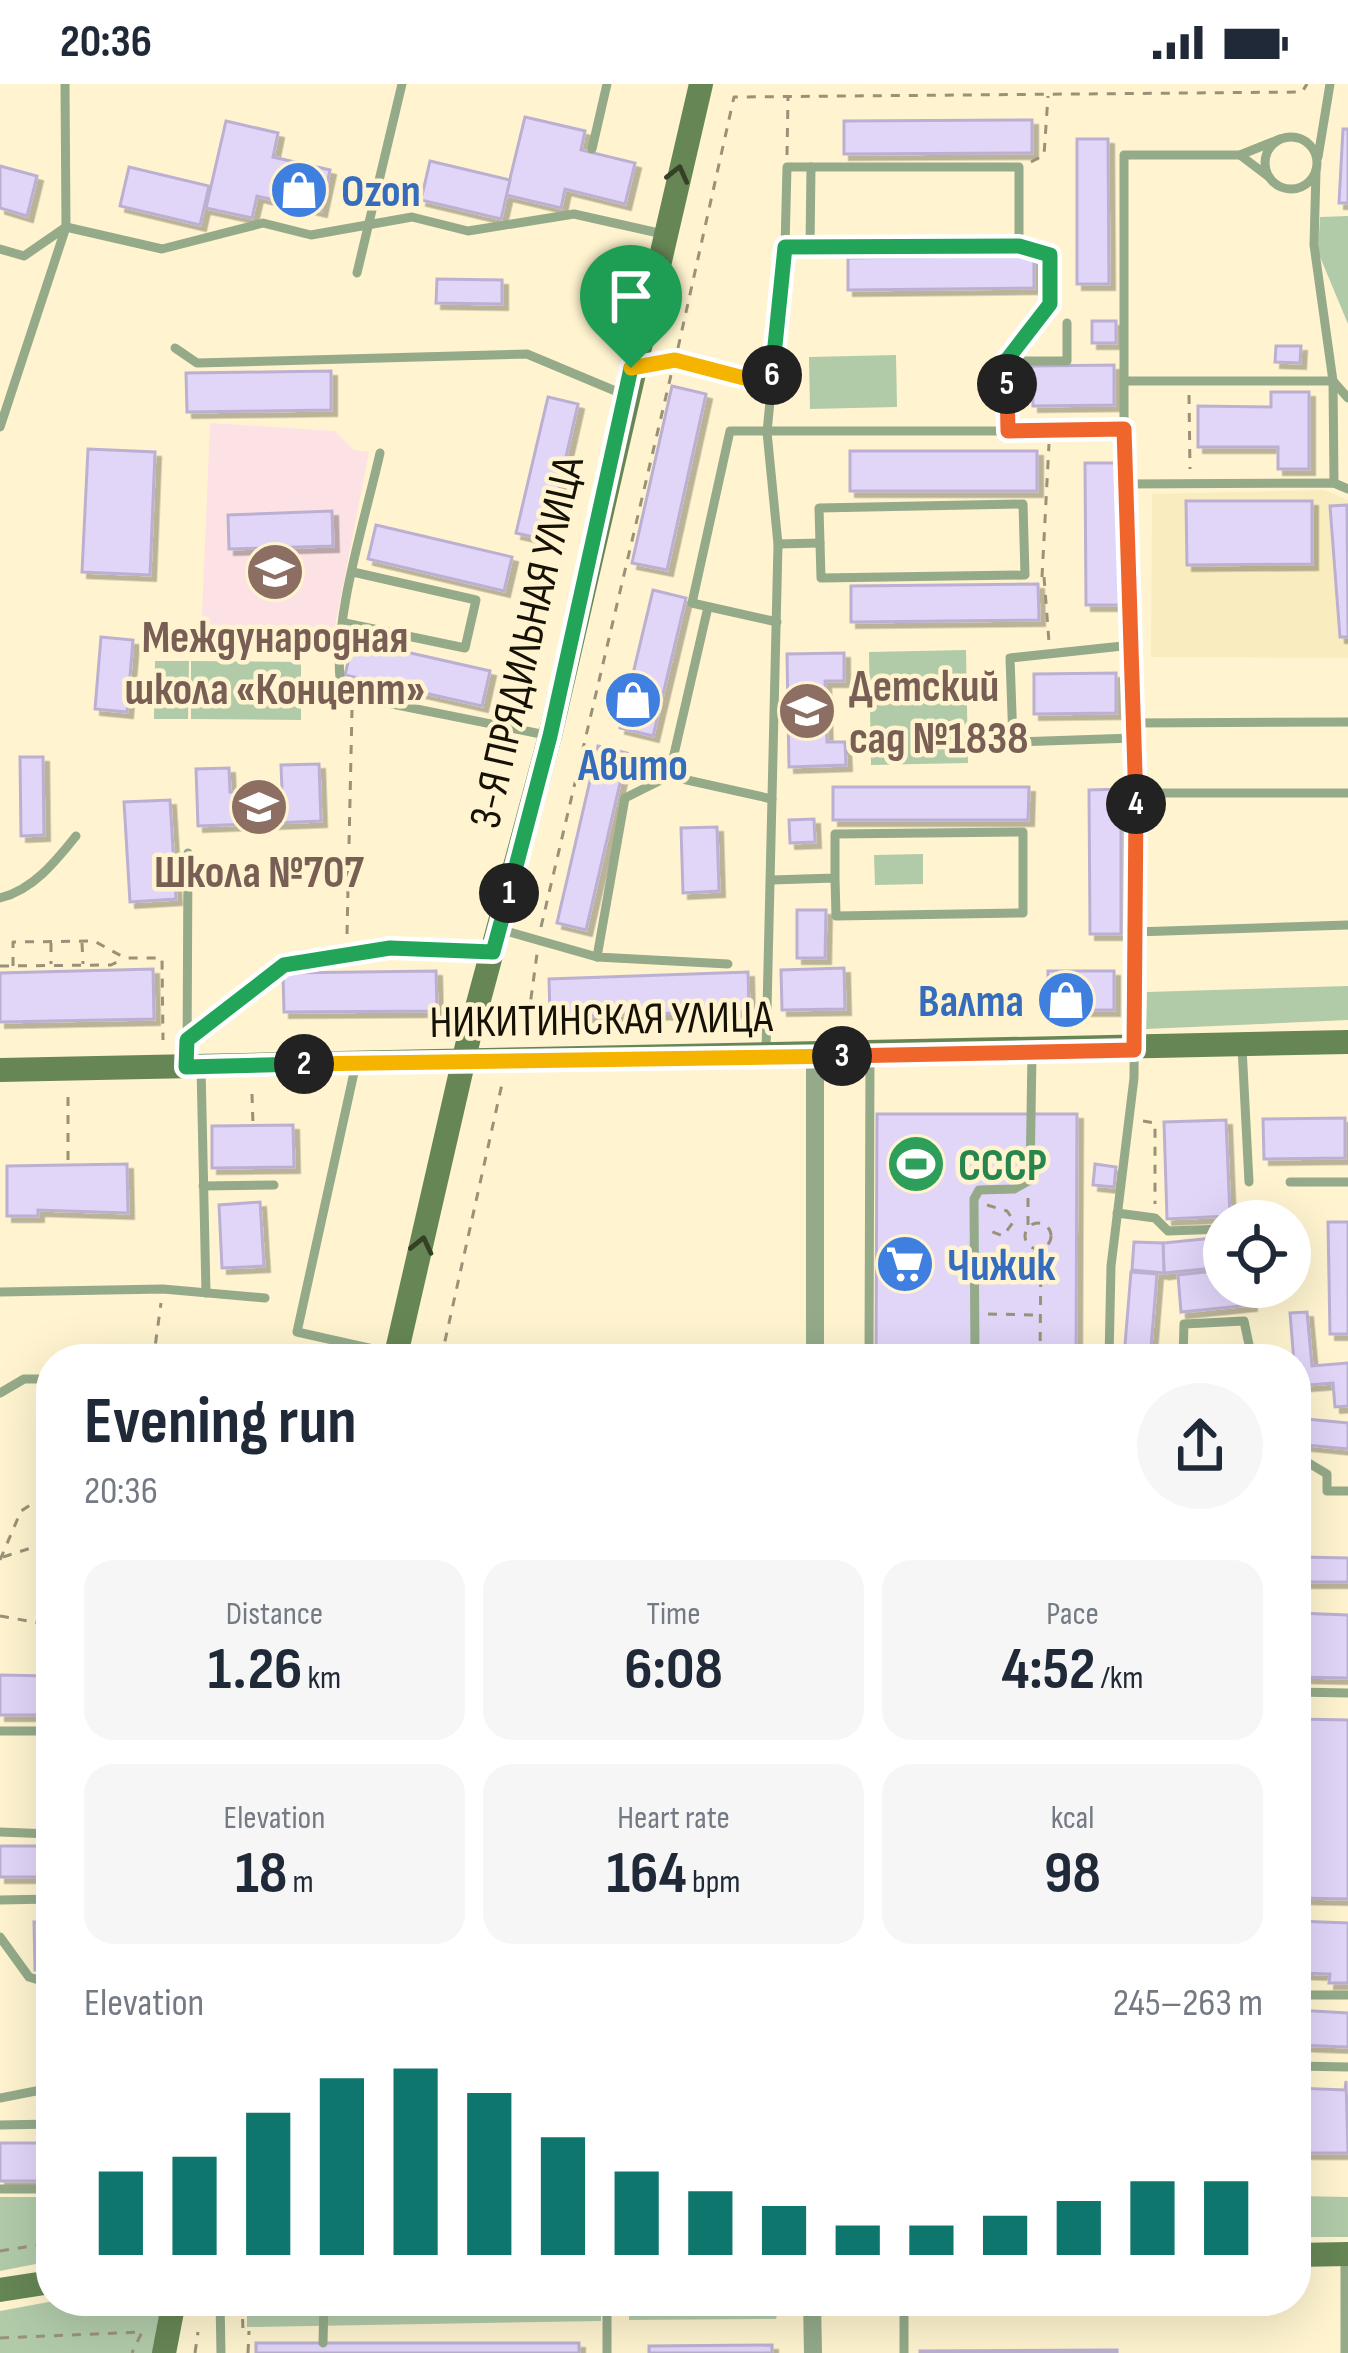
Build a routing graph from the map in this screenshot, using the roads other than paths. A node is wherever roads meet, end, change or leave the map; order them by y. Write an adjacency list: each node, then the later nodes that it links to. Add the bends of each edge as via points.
1 (65, 84): 18 (lane)
2 (402, 84): 17 (lane)
3 (607, 84): 10 (lane)
4 (700, 84): 19 (street, 3-Я ПРЯДИЛЬНАЯ УЛИЦА, one-way to 4)
5 (1330, 84): 6 (lane)
6 (1323, 108): 7 (lane); 8 (lane)
7 (1339, 109)
8 (1321, 121): 9 (lane); 12 (lane)
9 (1286, 138): 11 (lane); 12 (lane, via 1307,142); 14 (lane, via 1266,155)
10 (592, 149)
11 (1240, 155): 14 (lane); 27 (lane, via 1124,155)
12 (1317, 166): 15 (lane, via 1310,181); 16 (lane)
13 (811, 167): 20 (lane, via 787,167); 21 (lane); 21 (lane, via 1019,167 1019,246)
14 (1269, 177): 15 (lane)
15 (1289, 189): 16 (lane)
16 (1315, 199): 28 (lane)
17 (367, 224): 18 (lane, via 311,235 263,223 162,250); 19 (lane, via 412,217 468,231 574,214); 23 (lane)
18 (66, 227): 22 (lane, via 24,256); 32 (lane)
19 (663, 234): 26 (street, 3-Я ПРЯДИЛЬНАЯ УЛИЦА)
20 (785, 247): 21 (lane); 29 (lane)
21 (810, 247)
22 (0, 249)
23 (357, 273)
24 (1067, 323): 35 (lane, via 1067,361 1006,361)
25 (175, 347): 30 (lane, via 196,363 527,354)
26 (631, 368): 29 (lane, via 675,360); 30 (street, 3-Я ПРЯДИЛЬНАЯ УЛИЦА)
27 (1124, 381): 28 (lane); 33 (lane)
28 (1333, 381): 31 (lane); 37 (lane)
29 (771, 385): 34 (lane)
30 (625, 395): 49 (street, 3-Я ПРЯДИЛЬНАЯ УЛИЦА)
31 (1348, 398)
32 (0, 427)
33 (1124, 429): 35 (lane); 38 (lane)
34 (767, 431): 35 (lane); 41 (lane); 43 (lane, via 730,431 692,603)
35 (1008, 431)
36 (380, 454): 42 (lane)
37 (1334, 483): 38 (lane); 39 (lane)
38 (1124, 484): 46 (lane)
39 (1348, 489)
40 (820, 543): 40 (lane, via 819,508 1023,504 1024,575 820,578); 41 (lane)
41 (778, 544): 44 (lane)
42 (353, 572): 45 (lane); 45 (lane, via 476,600 465,647)
43 (708, 607): 44 (lane); 51 (lane)
44 (777, 622): 54 (lane)
45 (345, 623): 49 (lane, via 337,665 340,686 352,696)
46 (1132, 645): 47 (lane); 50 (lane, via 1010,658 1013,742)
47 (1133, 722): 48 (lane); 50 (lane)
48 (1348, 722)
49 (550, 736): 62 (street, 3-Я ПРЯДИЛЬНАЯ УЛИЦА)
50 (1133, 738): 53 (lane)
51 (669, 776): 54 (lane); 64 (lane, via 626,798)
52 (1348, 793): 53 (lane)
53 (1136, 794): 61 (lane)
54 (772, 799): 58 (lane)
55 (76, 836): 59 (lane, via 53,865)
56 (188, 853): 75 (lane, via 187,1040)
57 (835, 878): 57 (lane, via 835,834 1023,832 1023,913 836,916); 58 (lane)
58 (771, 880): 71 (lane)
59 (0, 898)
60 (1348, 925): 61 (lane)
61 (1135, 932): 68 (lane)
62 (496, 941): 63 (lane); 64 (lane, via 538,940); 74 (street, 3-Я ПРЯДИЛЬНАЯ УЛИЦА)
63 (347, 951)
64 (597, 957): 65 (lane)
65 (728, 964)
66 (1348, 1042): 67 (street, НИКИТИНСКАЯ УЛИЦА)
67 (1242, 1047): 68 (street, НИКИТИНСКАЯ УЛИЦА); 77 (lane)
68 (1134, 1050): 69 (street, НИКИТИНСКАЯ УЛИЦА); 82 (lane)
69 (1032, 1052): 70 (street, НИКИТИНСКАЯ УЛИЦА); 91 (lane, via 1028,1183 979,1190 974,1204)
70 (870, 1055): 72 (street, НИКИТИНСКАЯ УЛИЦА); 90 (lane)
71 (766, 1057): 72 (street, НИКИТИНСКАЯ УЛИЦА); 74 (street, НИКИТИНСКАЯ УЛИЦА)
72 (814, 1057): 89 (street)
73 (356, 1063): 74 (street, НИКИТИНСКАЯ УЛИЦА); 75 (street, НИКИТИНСКАЯ УЛИЦА); 87 (lane, via 297,1332)
74 (466, 1064): 88 (street, 3-Я ПРЯДИЛЬНАЯ УЛИЦА, one-way to 74)
75 (194, 1067): 76 (street, НИКИТИНСКАЯ УЛИЦА); 81 (lane)
76 (0, 1070)
77 (1249, 1182)
78 (1290, 1182): 79 (lane)
79 (1348, 1182)
80 (274, 1185): 81 (lane)
81 (203, 1186): 85 (lane)
82 (1118, 1213): 83 (lane, via 1154,1218 1168,1231); 92 (lane)
83 (1203, 1230)
84 (0, 1292): 85 (lane)
85 (206, 1293): 86 (lane)
86 (265, 1298)
87 (345, 1344)
88 (399, 1344)
89 (815, 1344)
90 (869, 1344)
91 (975, 1344)
92 (1110, 1344)
93 (1183, 1344): 94 (lane, via 1184,1324 1244,1322)
94 (1249, 1344)
95 (36, 1379): 96 (lane)
96 (0, 1393)
97 (1311, 1464): 98 (lane, via 1327,1474 1327,1491)
98 (1348, 1491)
99 (1311, 1693): 100 (lane)
100 (1348, 1694)
101 (0, 1731): 102 (lane)
102 (36, 1731)
103 (0, 1832): 104 (lane)
104 (36, 1833)
105 (36, 1899): 106 (lane)
106 (0, 1900)
107 (0, 1937): 108 (lane)
108 (36, 1980)
109 (1311, 1995): 110 (lane)
110 (1348, 1995)
111 (1311, 2066): 112 (lane)
112 (1348, 2067)
113 (36, 2090): 114 (lane)
114 (0, 2098)
115 (36, 2124): 116 (lane)
116 (0, 2125)
117 (0, 2189): 118 (lane)
118 (36, 2189)
119 (1347, 2254): 120 (street); 135 (lane)
120 (1311, 2255)
121 (36, 2284): 122 (street)
122 (0, 2290)
123 (172, 2316): 130 (street)
124 (220, 2316): 131 (lane)
125 (324, 2316): 129 (lane)
126 (607, 2316): 132 (lane)
127 (812, 2316): 133 (street)
128 (904, 2316): 134 (lane)
129 (323, 2343)
130 (164, 2353)
131 (221, 2353)
132 (607, 2353)
133 (813, 2353)
134 (904, 2353)
135 (1345, 2353)

